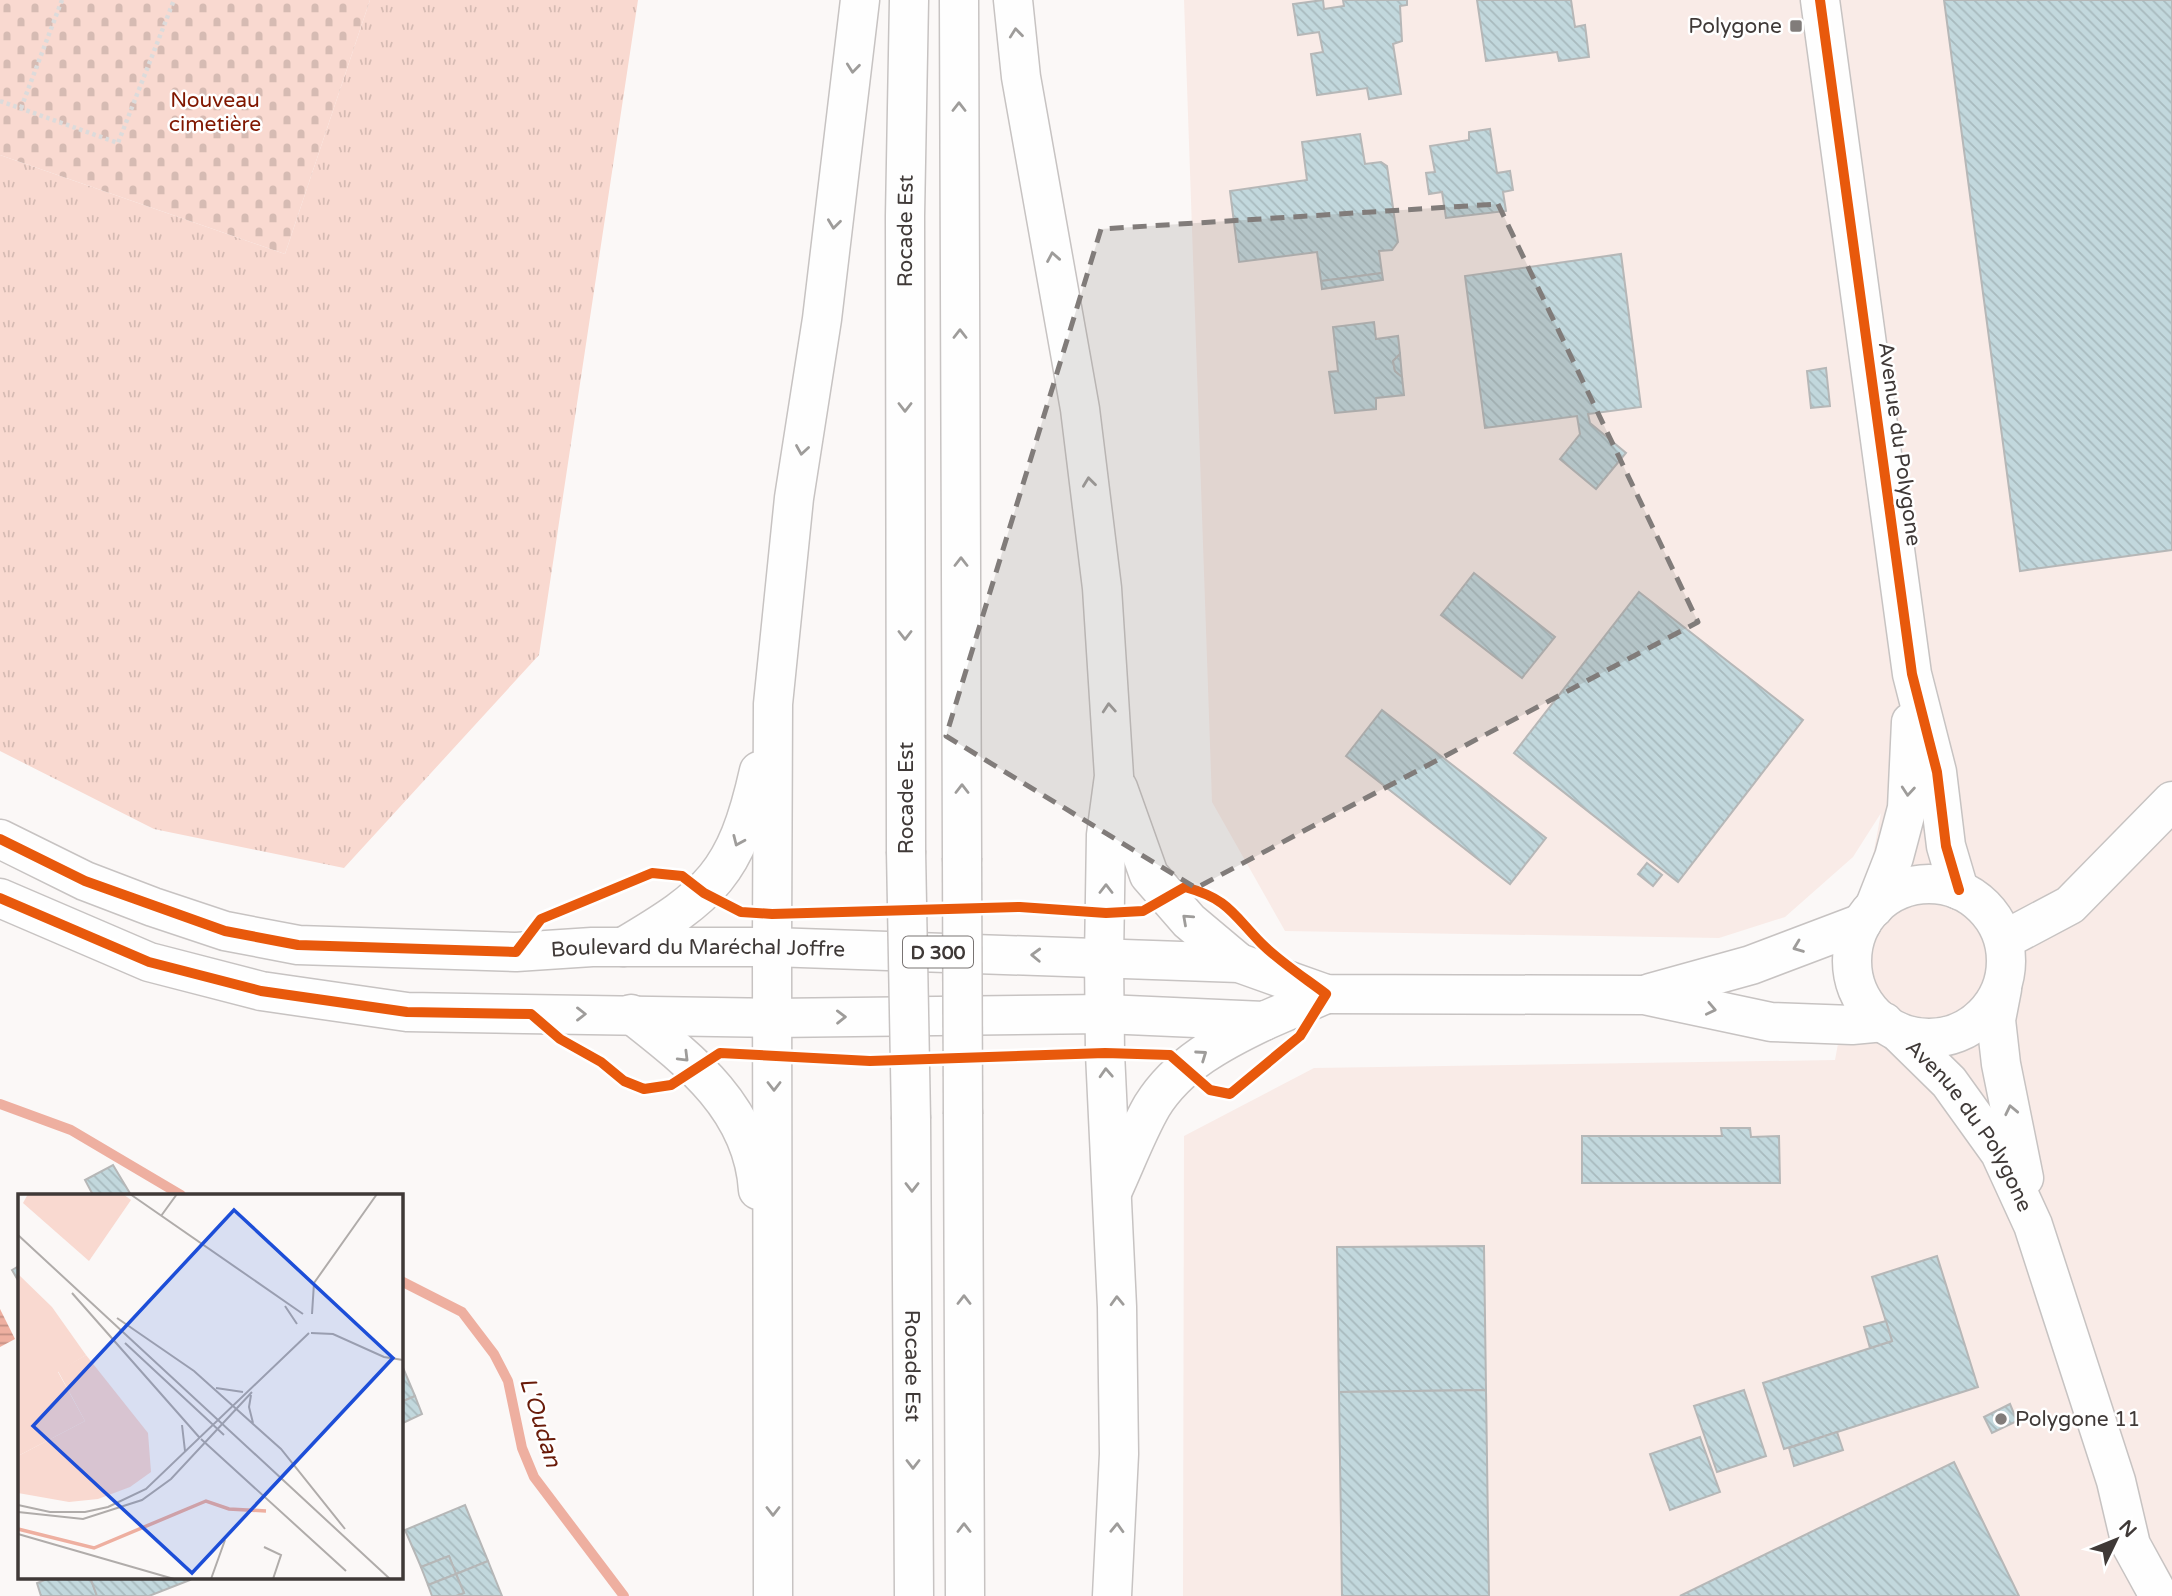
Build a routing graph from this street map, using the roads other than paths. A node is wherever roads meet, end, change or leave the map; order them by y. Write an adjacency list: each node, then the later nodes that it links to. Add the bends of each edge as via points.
1 (860, 0): 7 (main road, one-way to 7, via 822,319 794,498)
2 (909, 0): 33 (main road, Rocade Est, one-way to 33, bridge, via 906,851)
3 (959, 0): 34 (main road, one-way to 3, bridge)
4 (1013, 0): 8 (main road, one-way to 4, via 1102,588 1080,409 1021,77)
5 (1820, 0): 6 (main road, Avenue du Polygone)
6 (1913, 674): 11 (main road, Avenue du Polygone); 13 (main road, Avenue du Polygone, one-way to 13, via 1907,808 1894,856)
7 (774, 704): 15 (main road, one-way to 15, via 751,807 728,863 704,893); 16 (main road)
8 (1114, 776): 17 (main road, one-way to 8, via 1106,835); 18 (main road, one-way to 8, via 1189,922 1149,875)
9 (2172, 800): 14 (main road, via 2070,905)
10 (0, 839): 15 (main road, Boulevard du Maréchal Joffre / D 300, via 85,881 153,907 225,931 298,946 516,952)
11 (1959, 890): 13 (main road, via 1920,884 1899,890); 14 (main road, via 1994,919)
12 (0, 898): 22 (main road, Boulevard du Maréchal Joffre, one-way to 22, via 149,962 261,991 407,1012)
13 (1868, 916): 21 (main road, Boulevard du Maréchal Joffre, one-way to 21, via 1751,965); 26 (main road, via 1854,947 1853,971 1872,1014)
14 (2004, 940): 19 (main road)
15 (623, 947): 16 (main road, Boulevard du Maréchal Joffre / D 300)
16 (772, 947): 17 (main road, Boulevard du Maréchal Joffre / D 300, one-way to 16); 24 (main road)
17 (1104, 958): 18 (main road, Boulevard du Maréchal Joffre); 23 (main road)
18 (1239, 963): 20 (main road, Boulevard du Maréchal Joffre)
19 (2002, 989): 26 (main road, via 1986,1013 1966,1030 1941,1038 1920,1038); 28 (main road, Avenue du Polygone, one-way to 19, via 1999,1053 1996,1020)
20 (1326, 994): 21 (main road, Boulevard du Maréchal Joffre); 25 (main road, Boulevard du Maréchal Joffre)
21 (1644, 995): 26 (main road, Boulevard du Maréchal Joffre, one-way to 26, via 1770,1022)
22 (631, 1014): 24 (main road, Boulevard du Maréchal Joffre); 29 (main road, one-way to 29, via 674,1048 725,1100 741,1123 756,1161)
23 (1105, 1014): 24 (main road, Boulevard du Maréchal Joffre, one-way to 23); 25 (main road, Boulevard du Maréchal Joffre); 27 (main road, one-way to 23)
24 (773, 1018): 29 (main road, one-way to 29)
25 (1264, 1021): 27 (main road, one-way to 25, via 1153,1105 1184,1068)
26 (1891, 1027): 28 (main road, Avenue du Polygone, via 1968,1105 2000,1153)
27 (1112, 1192): 35 (main road, one-way to 27, via 1119,1454)
28 (2033, 1225): 30 (main road, Avenue du Polygone)
29 (773, 1442): 32 (main road, one-way to 32)
30 (2116, 1481): 31 (main road); 36 (main road, Avenue du Polygone, via 2131,1545)
31 (2172, 1565)
32 (773, 1596)
33 (914, 1596)
34 (965, 1596)
35 (1112, 1596)
36 (2159, 1596)

